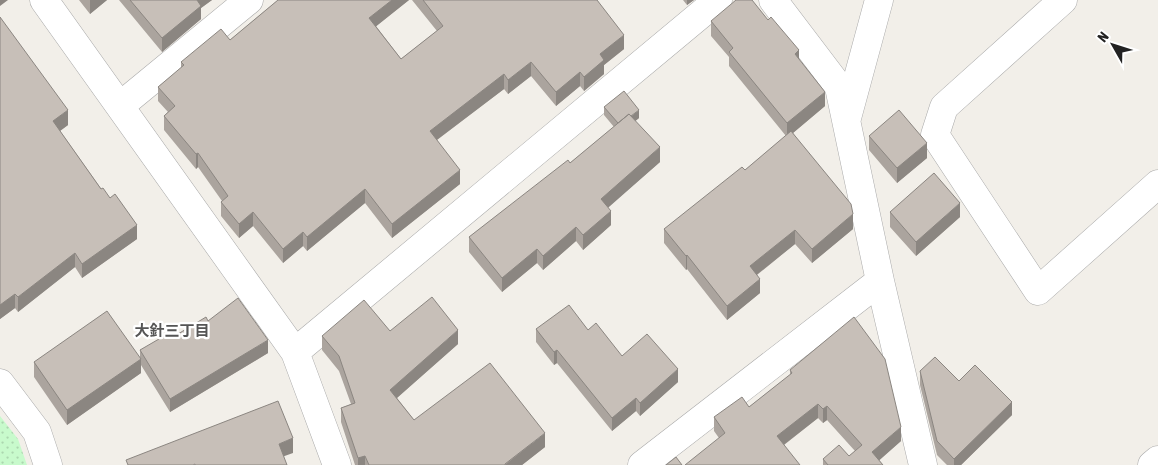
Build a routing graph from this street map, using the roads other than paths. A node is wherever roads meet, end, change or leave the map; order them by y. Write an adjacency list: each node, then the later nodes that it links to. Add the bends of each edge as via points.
1 (44, 0): 7 (street)
2 (249, 0): 7 (street)
3 (718, 0): 11 (street)
4 (773, 0): 8 (street, via 839,87)
5 (879, 0): 8 (street)
6 (1063, 0): 9 (street, via 944,107 935,135 1038,291)
7 (120, 106): 11 (street)
8 (846, 122): 10 (street)
9 (1158, 184)
10 (880, 281): 16 (street); 17 (street)
11 (295, 352): 15 (street)
12 (0, 383): 14 (street, via 38,432)
13 (1158, 460): 18 (street)
14 (48, 465)
15 (337, 465)
16 (642, 465)
17 (923, 465)
18 (1152, 465)

